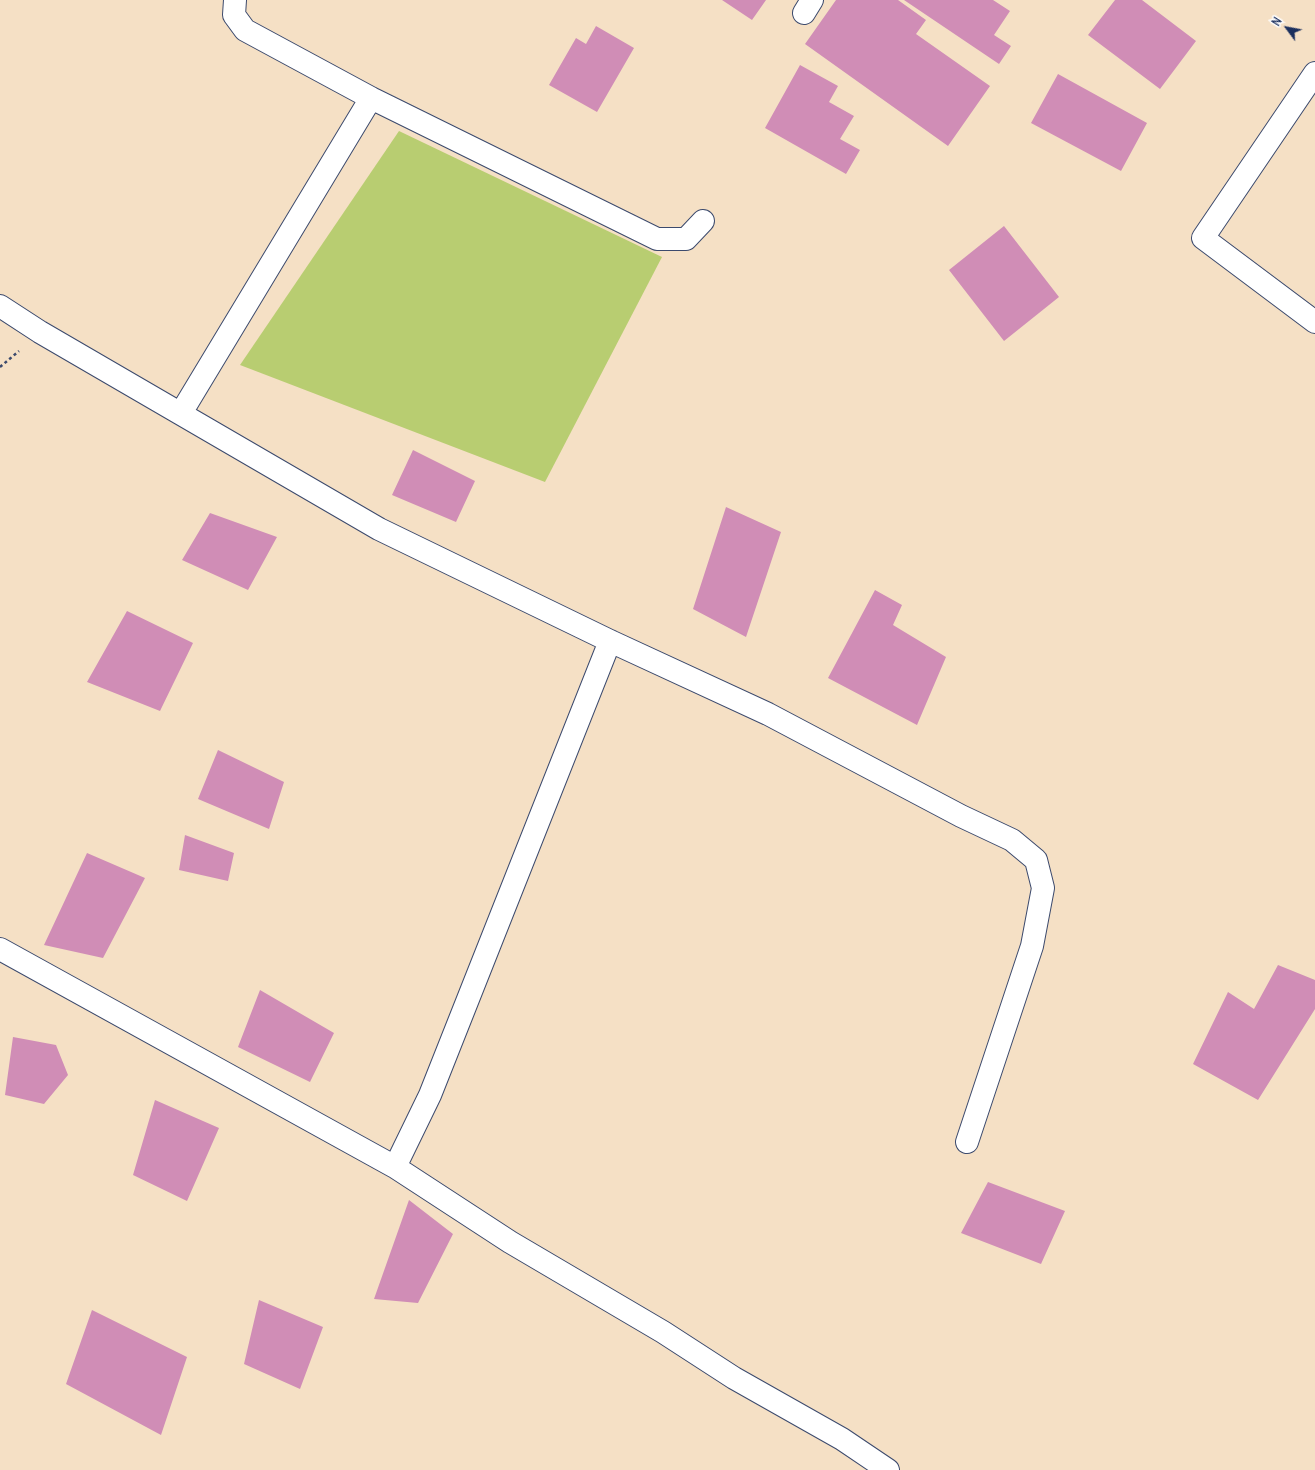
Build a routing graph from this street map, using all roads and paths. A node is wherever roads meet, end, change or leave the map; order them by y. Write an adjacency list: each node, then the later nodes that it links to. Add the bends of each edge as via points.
1 (234, 0): 3 (street, via 234,15 245,30)
2 (1315, 73): 6 (street, via 1203,238)
3 (370, 98): 4 (street, via 657,239 686,239); 7 (street)
4 (703, 221)
5 (0, 306): 7 (street, via 40,332)
6 (1315, 322)
7 (181, 413): 8 (street, via 379,529)
8 (610, 641): 10 (street, via 768,714 961,816 1012,840 1036,860 1043,888 1032,946); 11 (street, via 430,1095)
9 (0, 949): 11 (street)
10 (968, 1142)
11 (395, 1167): 12 (street, via 510,1242 663,1332 734,1378 842,1439)
12 (888, 1470)

